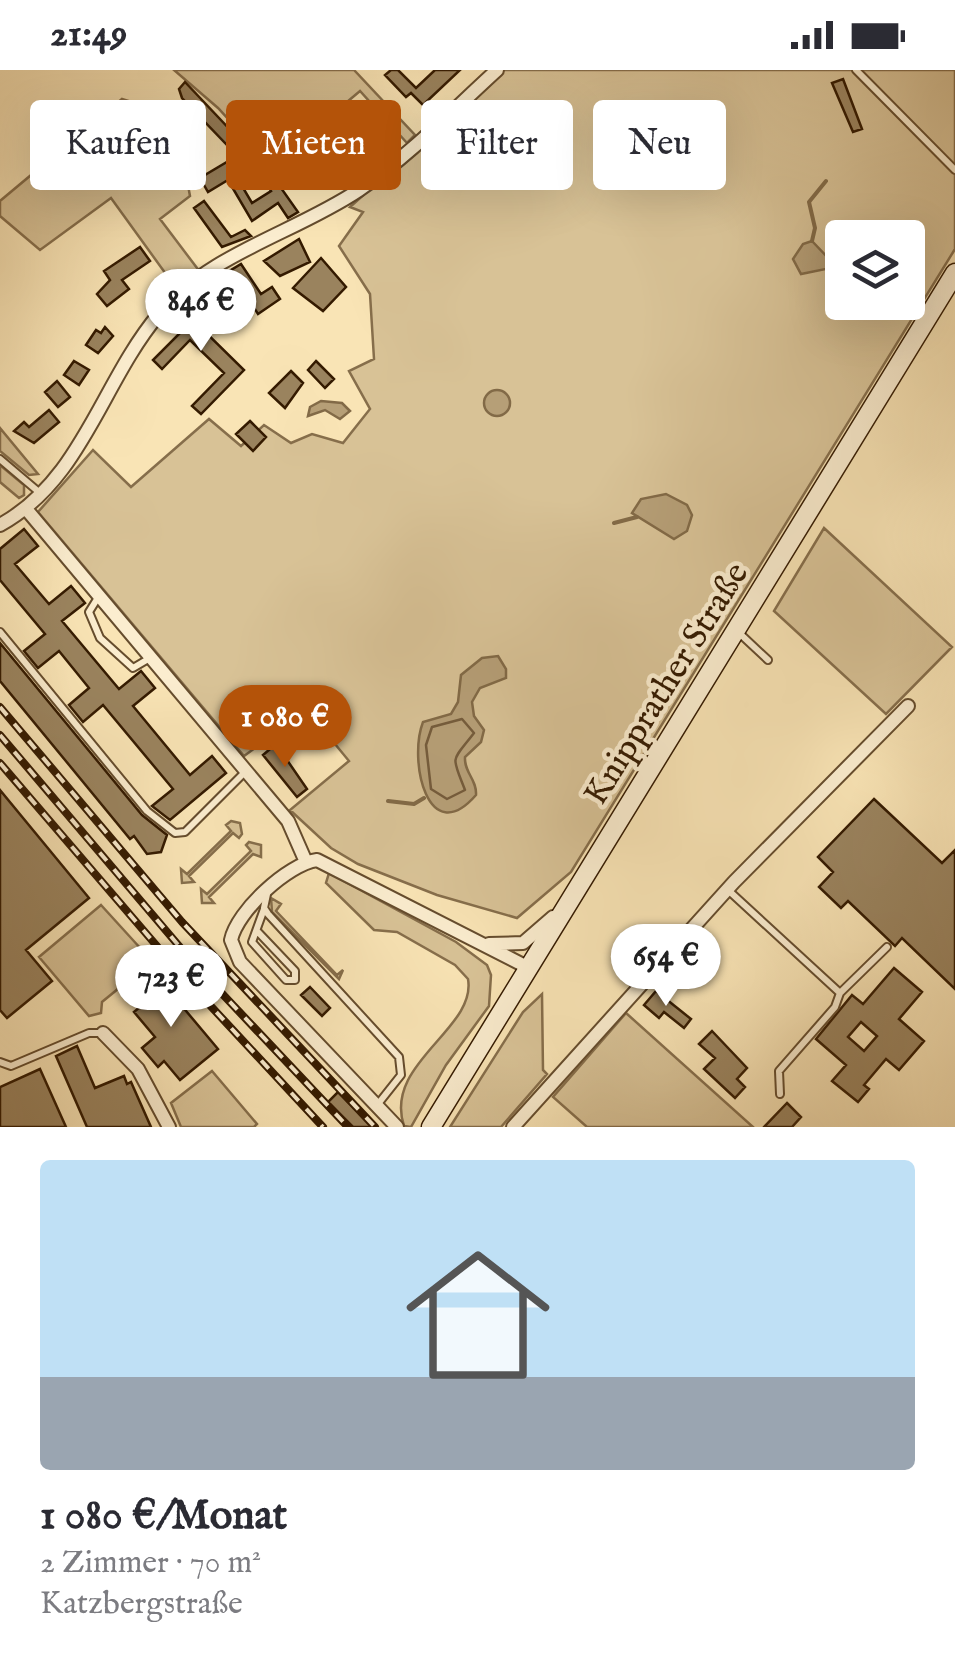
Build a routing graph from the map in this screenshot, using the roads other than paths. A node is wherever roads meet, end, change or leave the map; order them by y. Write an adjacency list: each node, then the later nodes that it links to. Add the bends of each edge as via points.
1 (497, 70): 6 (street, via 362,188 242,253 158,314 74,456)
2 (856, 70): 3 (lane)
3 (955, 170)
4 (955, 273): 10 (main road, Knipprather Straße)
5 (0, 458): 6 (lane)
6 (41, 494): 7 (street)
7 (27, 510): 8 (street); 9 (street)
8 (0, 524)
9 (99, 596): 12 (street); 12 (lane, via 90,618 110,650 133,668)
10 (736, 630): 13 (lane); 19 (main road, Knipprather Straße)
11 (0, 632): 15 (lane, via 148,811 175,833 185,832)
12 (151, 658): 15 (street)
13 (768, 660)
14 (908, 706): 17 (street)
15 (246, 771): 16 (street, via 288,822)
16 (306, 862): 18 (street); 22 (street, via 329,866)
17 (727, 889): 25 (lane); 33 (street)
18 (267, 893): 20 (lane); 29 (street, via 236,926 233,950)
19 (571, 899): 22 (street, via 522,943); 24 (main road, Knipprather Straße)
20 (264, 908): 21 (lane); 29 (lane, via 402,1065 395,1086)
21 (257, 931): 21 (lane, via 254,946 286,980 295,980 296,972)
22 (476, 942): 24 (street)
23 (888, 947): 25 (lane)
24 (529, 968): 32 (main road, Knipprather Straße)
25 (840, 993): 28 (lane, via 779,1071)
26 (104, 1034): 27 (lane, via 89,1033 10,1066); 30 (street, via 138,1069)
27 (0, 1062)
28 (780, 1094)
29 (378, 1104): 31 (street)
30 (169, 1127)
31 (397, 1127)
32 (431, 1127)
33 (513, 1127)

